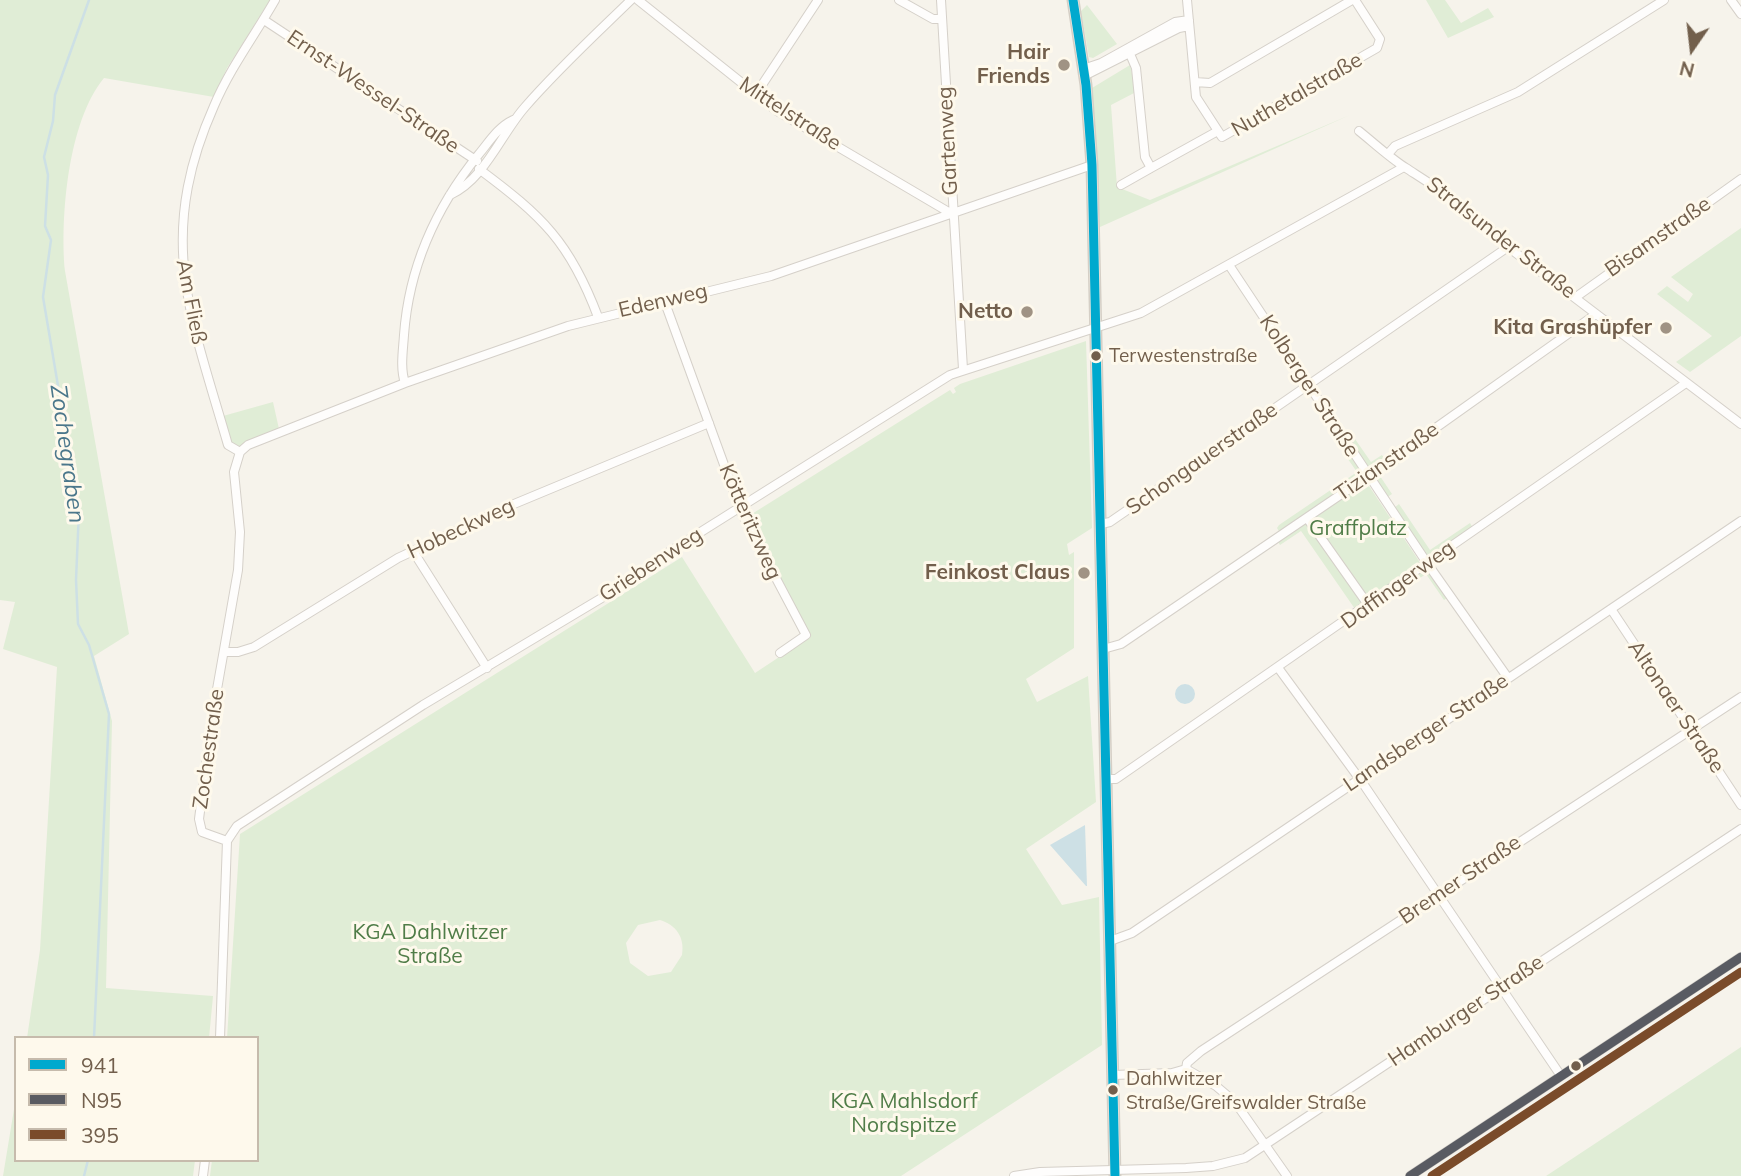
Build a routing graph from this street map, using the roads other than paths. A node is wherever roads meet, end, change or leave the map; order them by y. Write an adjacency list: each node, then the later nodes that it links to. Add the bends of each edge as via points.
1 (275, 0): 14 (street, Am Fließ)
2 (631, 0): 23 (street, via 501,128)
3 (638, 0): 19 (street, Mittelstraße)
4 (818, 0): 19 (street)
5 (900, 0): 13 (street, via 933,19)
6 (941, 0): 13 (street, Gartenweg)
7 (1073, 0): 17 (main road)
8 (1187, 0): 15 (street, Nuthetalstraße)
9 (1354, 0): 18 (street, via 1210,83); 21 (street, Nuthetalstraße, via 1380,39 1377,48 1226,136)
10 (1664, 0): 22 (street, via 1518,92)
11 (1731, 0): 12 (street)
12 (1741, 13)
13 (942, 19): 29 (street, Gartenweg)
14 (264, 20): 23 (street, Ernst-Wessel-Straße); 43 (street, Am Fließ, via 202,132 189,176 180,247 192,322 228,446)
15 (1189, 23): 16 (street); 17 (street, via 1175,22); 18 (street, Nuthetalstraße)
16 (1130, 54): 17 (street); 26 (street, via 1136,68 1145,157)
17 (1084, 73): 24 (main road)
18 (1195, 82): 21 (street, Nuthetalstraße, via 1196,97)
19 (757, 94): 29 (street, Mittelstraße, via 800,125)
20 (1359, 131): 22 (street, Stralsunder Straße)
21 (1216, 132): 26 (street)
22 (1388, 153): 25 (street, Stralsunder Straße)
23 (479, 164): 35 (street, Ernst-Wessel-Straße, via 540,216 561,241); 38 (street, via 450,195 428,231 405,324)
24 (1092, 165): 29 (street, Edenweg); 36 (main road)
25 (1404, 167): 30 (street, Stralsunder Straße, via 1490,226); 31 (street)
26 (1151, 168): 28 (street)
27 (1741, 179): 32 (street, Bisamstraße)
28 (1121, 185)
29 (952, 214): 33 (street, Edenweg, via 771,276); 37 (street, Gartenweg)
30 (1508, 247): 32 (street, Stralsunder Straße); 40 (street, Schongauerstraße)
31 (1229, 265): 36 (street, via 1141,313); 40 (street, Kolberger Straße)
32 (1576, 297): 34 (street, Stralsunder Straße)
33 (664, 300): 35 (street, Edenweg); 41 (street, Kötteritzweg)
34 (1596, 314): 39 (street, Stralsunder Straße); 44 (street, Tizianstraße)
35 (598, 317): 38 (street, Edenweg)
36 (1096, 326): 37 (street, Griebenweg); 48 (main road)
37 (963, 369): 45 (street, Griebenweg)
38 (405, 383): 43 (street, Edenweg)
39 (1686, 383): 42 (street, Stralsunder Straße); 50 (street, Daffingerweg)
40 (1309, 385): 44 (street, Kolberger Straße); 48 (street, Schongauerstraße)
41 (709, 423): 45 (street, Kötteritzweg); 49 (street, Hobeckweg, via 514,503)
42 (1741, 424)
43 (240, 452): 54 (street, Zochestraße, via 234,472 240,532 238,570)
44 (1368, 476): 46 (street, Tizianstraße); 50 (street, Kolberger Straße)
45 (740, 508): 55 (street, Kötteritzweg, via 806,635); 56 (street, Griebenweg)
46 (1307, 518): 51 (street); 53 (street, Tizianstraße, via 1121,644)
47 (1741, 521): 52 (street, Landsberger Straße)
48 (1101, 524): 53 (main road)
49 (413, 551): 54 (street, Hobeckweg, via 254,647); 56 (street)
50 (1427, 563): 51 (street, Daffingerweg); 58 (street, Kolberger Straße)
51 (1368, 606): 57 (street, Daffingerweg)
52 (1611, 609): 58 (street, Landsberger Straße); 60 (street, Altonaer Straße)
53 (1103, 649): 61 (main road)
54 (224, 652): 65 (street, Zochestraße, via 199,818 202,832)
55 (780, 653)
56 (487, 668): 65 (street, Griebenweg, via 295,786 237,826)
57 (1279, 669): 61 (street, Daffingerweg, via 1116,779); 62 (street)
58 (1508, 678): 62 (street, Landsberger Straße)
59 (1741, 697): 60 (street, Bremer Straße)
60 (1692, 730): 63 (street, Altonaer Straße); 66 (street, Bremer Straße)
61 (1106, 779): 67 (main road)
62 (1359, 779): 66 (street); 67 (street, Landsberger Straße, via 1132,933)
63 (1741, 805)
64 (1741, 829): 69 (street, Hamburger Straße)
65 (227, 841): 70 (street)
66 (1438, 896): 69 (street); 71 (street, Bremer Straße, via 1201,1051)
67 (1110, 941): 72 (main road)
68 (1741, 957): 73 (street)
69 (1500, 988): 73 (street); 74 (street, Hamburger Straße)
70 (219, 1036)
71 (1186, 1069): 72 (street); 74 (street, via 1235,1102)
72 (1113, 1075): 75 (main road)
73 (1561, 1076): 78 (street)
74 (1266, 1144): 75 (street, Hamburger Straße, via 1245,1158 1213,1166); 77 (street)
75 (1115, 1173): 76 (street, Hamburger Straße)
76 (1014, 1176)
77 (1287, 1176)
78 (1410, 1176)

